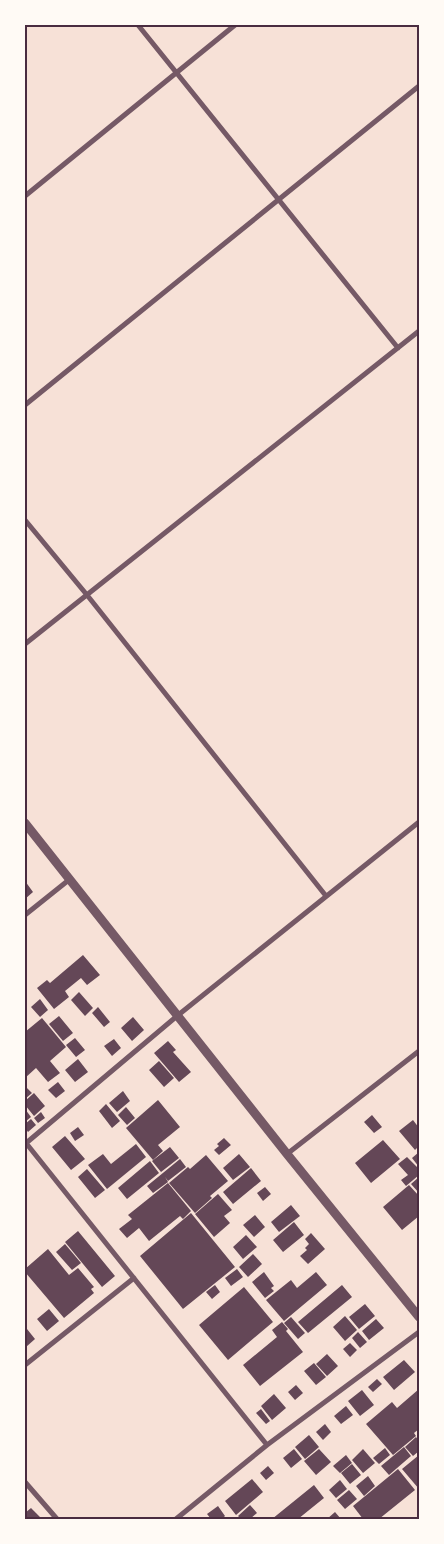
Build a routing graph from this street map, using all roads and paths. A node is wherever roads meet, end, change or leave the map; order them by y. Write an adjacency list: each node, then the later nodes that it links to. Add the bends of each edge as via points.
1 (138, 25): 3 (street)
2 (235, 25): 3 (street)
3 (176, 73): 5 (street); 6 (street)
4 (419, 86): 6 (street)
5 (25, 196)
6 (279, 200): 8 (street); 9 (street)
7 (419, 331): 8 (street)
8 (398, 348): 11 (street)
9 (25, 405)
10 (25, 520): 11 (street)
11 (86, 595): 12 (street); 16 (street)
12 (25, 644)
13 (419, 822): 16 (street)
14 (25, 823): 15 (street)
15 (70, 879): 17 (street); 18 (street)
16 (326, 896): 18 (street)
17 (25, 915)
18 (177, 1016): 20 (street); 21 (street)
19 (419, 1051): 21 (street)
20 (25, 1144): 22 (street)
21 (287, 1154): 23 (street)
22 (134, 1278): 25 (street); 26 (street)
23 (419, 1317)
24 (419, 1332): 26 (street)
25 (25, 1365)
26 (267, 1444): 29 (street)
27 (25, 1482): 28 (street)
28 (57, 1519)
29 (176, 1519)

